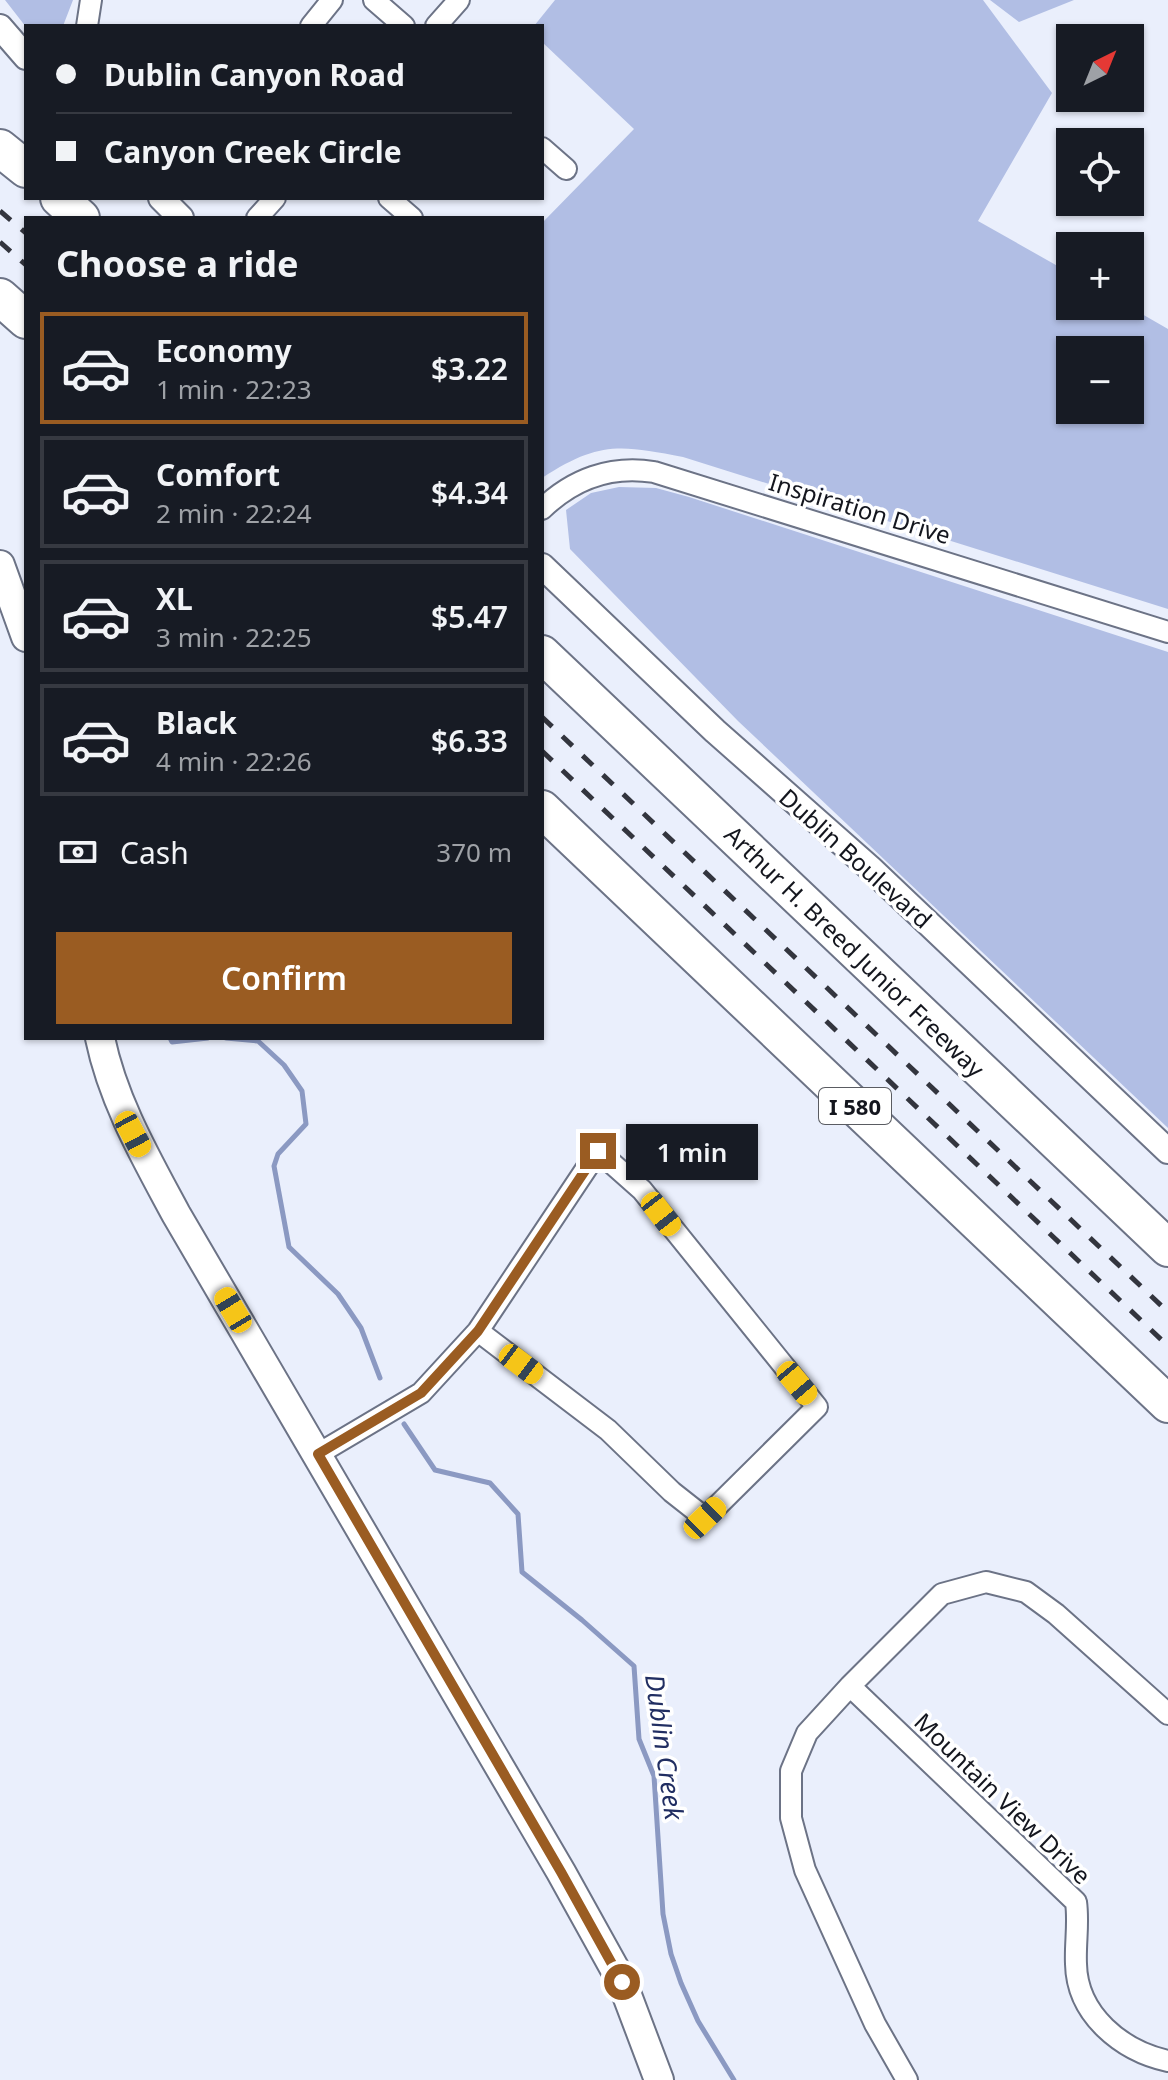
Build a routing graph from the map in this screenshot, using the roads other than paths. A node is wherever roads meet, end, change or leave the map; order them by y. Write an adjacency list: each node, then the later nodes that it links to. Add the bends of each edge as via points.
1 (91, 0): 5 (street)
2 (332, 0): 6 (street)
3 (374, 0): 7 (street)
4 (459, 0): 8 (street)
5 (87, 24)
6 (313, 24)
7 (402, 24)
8 (438, 24)
9 (0, 27): 10 (street)
10 (24, 55)
11 (0, 148): 13 (highway)
12 (544, 150): 14 (street)
13 (24, 167)
14 (566, 169)
15 (61, 200): 19 (highway)
16 (163, 200): 20 (street)
17 (273, 200): 21 (street)
18 (391, 200): 22 (street)
19 (79, 216)
20 (179, 216)
21 (259, 216)
22 (410, 216)
23 (0, 297): 24 (highway)
24 (24, 318)
25 (544, 507): 29 (street, Inspiration Drive, via 566,488 593,476 623,470 654,472)
26 (0, 565): 28 (main road)
27 (544, 568): 33 (street, Dublin Boulevard)
28 (24, 631)
29 (1168, 632)
30 (544, 656): 34 (highway, Arthur H. Breed Junior Freeway)
31 (544, 811): 36 (highway, I 580)
32 (101, 1040): 37 (main road, via 133,1134)
33 (1168, 1151)
34 (1168, 1248)
35 (478, 1331): 35 (street, via 598,1151 642,1190 817,1407 705,1518 608,1430); 37 (street, via 421,1393)
36 (1168, 1404)
37 (318, 1454): 41 (main road, via 622,1982)
38 (850, 1686): 39 (street, via 942,1594 986,1582 1026,1592); 40 (street, Mountain View Drive, via 1076,1902 1078,1985 1088,2006 1124,2044); 42 (street, via 807,1733 791,1771 791,1818 805,1870 875,2024)
39 (1168, 1714)
40 (1168, 2061)
41 (659, 2080)
42 (907, 2080)

